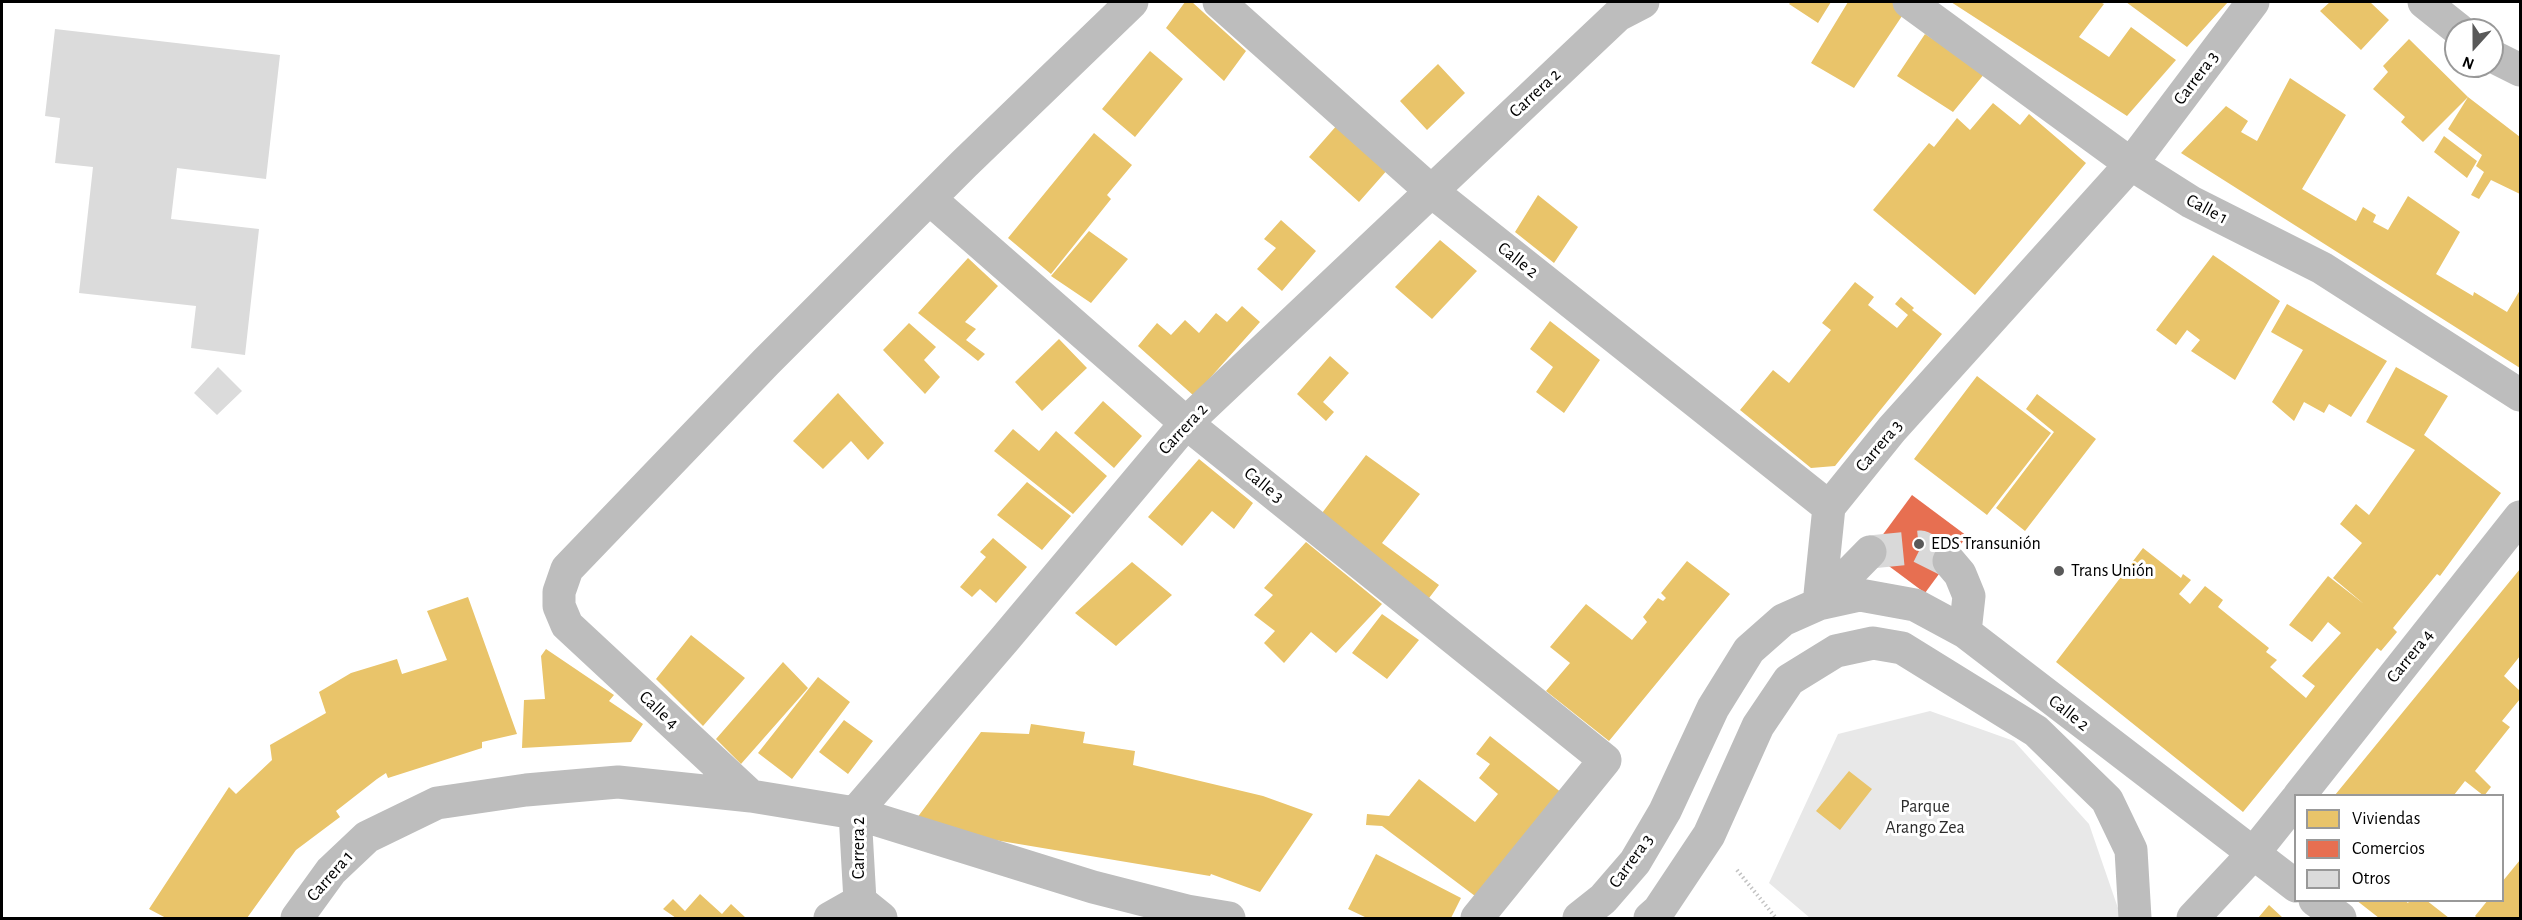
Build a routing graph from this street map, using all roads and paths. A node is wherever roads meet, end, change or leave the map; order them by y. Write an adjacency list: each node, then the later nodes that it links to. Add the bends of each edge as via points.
1 (1132, 2): 12 (street)
2 (1219, 2): 11 (street, Calle 2)
3 (1643, 2): 11 (street, Carrera 2, via 1618,15)
4 (1909, 2): 10 (street, Calle 1)
5 (2253, 2): 10 (street, Carrera 3)
6 (2424, 2): 7 (street)
7 (2444, 18)
8 (2504, 62): 9 (street)
9 (2520, 70)
10 (2131, 164): 13 (street, Calle 1, via 2191,202 2322,268); 15 (street, Carrera 3, via 1892,429)
11 (1430, 190): 14 (street, Carrera 2); 15 (street, Calle 2)
12 (931, 200): 14 (street, Calle 3); 22 (street, Calle 4, via 766,362 567,569 559,591 559,606 567,625)
13 (2520, 394)
14 (1186, 423): 24 (street, Carrera 2); 33 (street, Calle 3, via 1605,760)
15 (1829, 507): 19 (street)
16 (2520, 517): 21 (street, Carrera 4)
17 (1870, 552): 19 (street)
18 (1948, 561): 20 (street, via 1960,574 1969,596)
19 (1819, 604): 20 (street, Calle 2, via 1860,595 1914,605); 34 (street, Carrera 3, via 1783,620 1749,650 1713,708 1665,811 1635,862 1603,899)
20 (1965, 632): 26 (street, Calle 2)
21 (2300, 794)
22 (751, 796): 24 (street, Carrera 1); 30 (street, Carrera 1, via 618,782 437,803 367,837 332,871)
23 (2294, 801): 26 (street)
24 (855, 813): 29 (street, Carrera 2); 32 (street, Carrera 1, via 1093,887)
25 (1709, 835): 35 (street); 36 (path); 37 (street, Calle 2, via 1758,726 1789,680 1836,651 1873,643 1902,648 2036,731 2107,800 2131,850)
26 (2252, 855): 27 (street, Calle 2); 38 (street)
27 (2294, 885)
28 (2318, 902): 39 (street)
29 (870, 910): 31 (street, Carrera 2)
30 (297, 918)
31 (830, 918)
32 (1229, 918)
33 (1477, 918)
34 (1579, 918)
35 (1650, 918)
36 (1776, 918)
37 (2135, 918)
38 (2193, 918)
39 (2340, 918)

